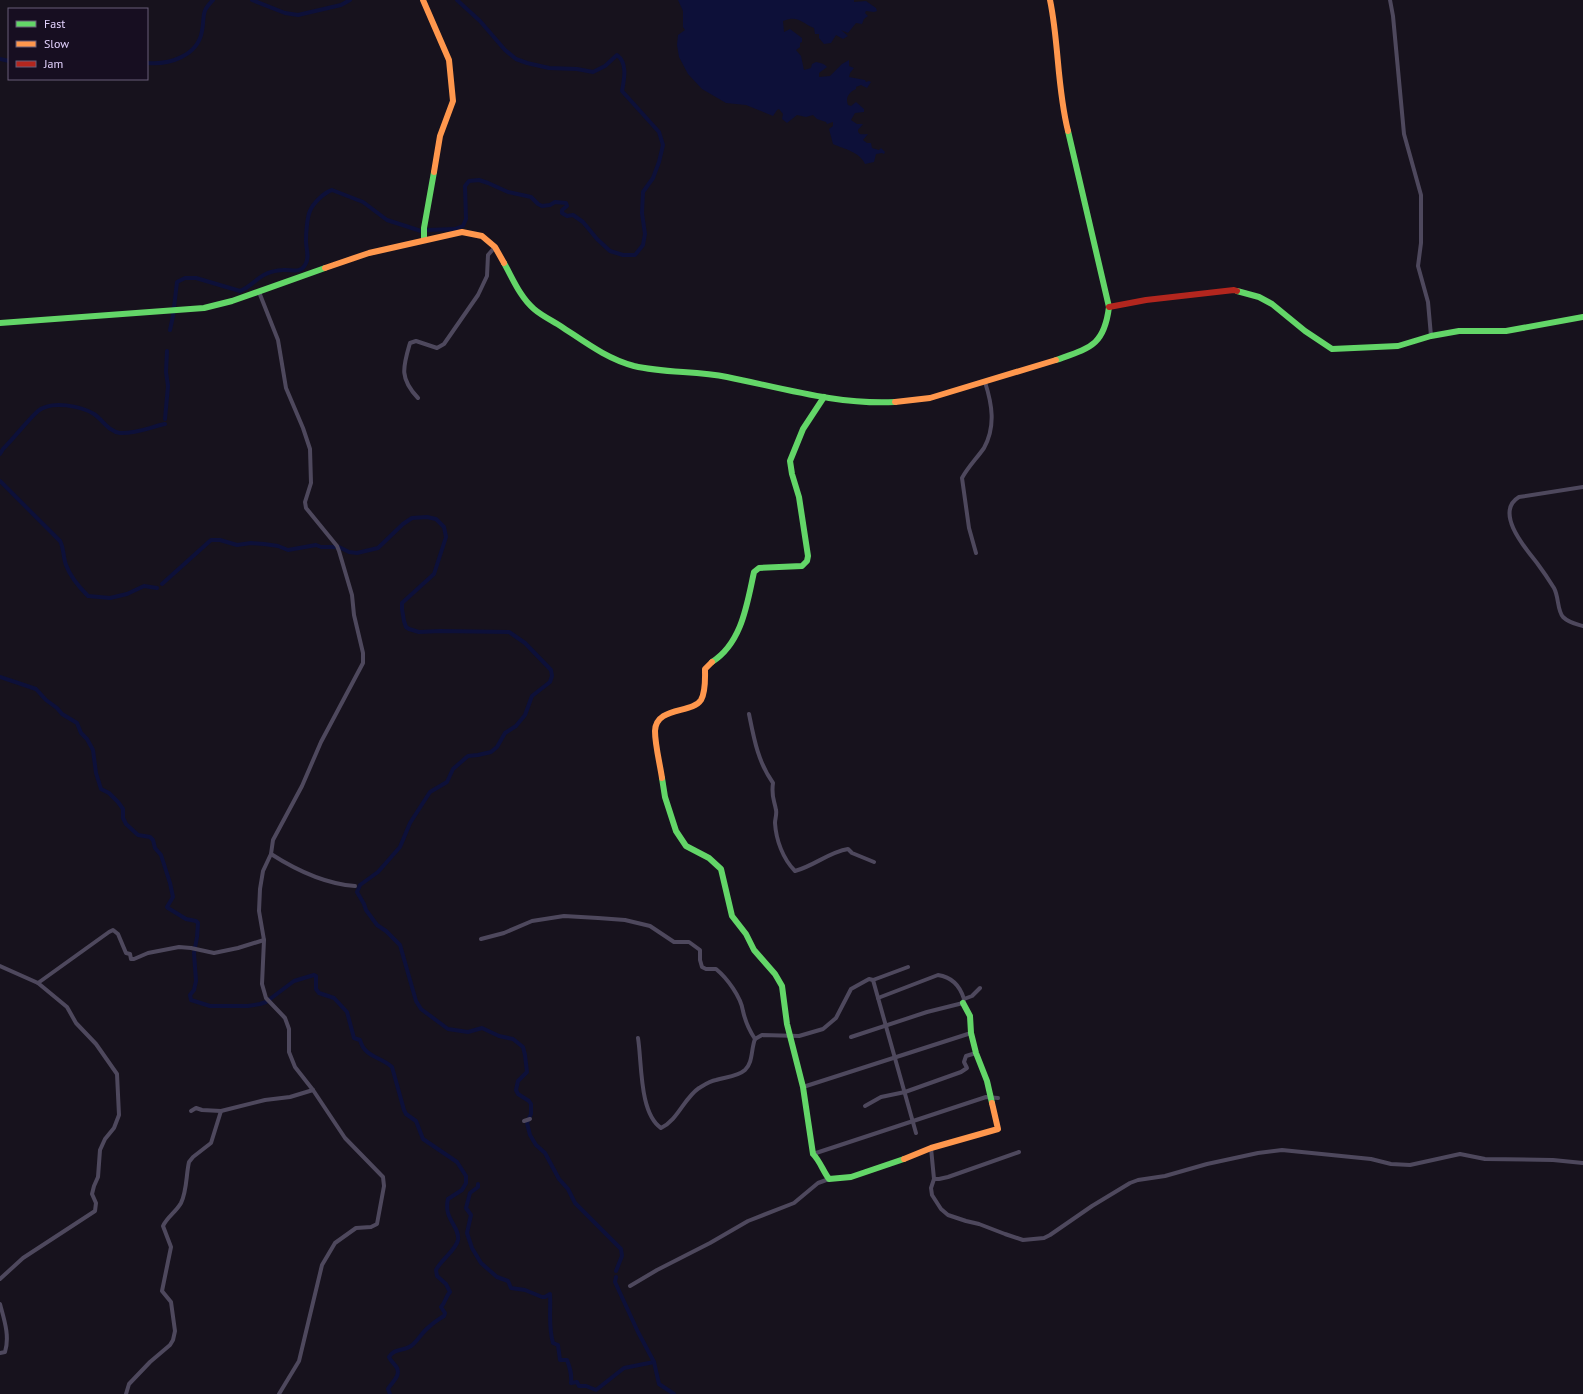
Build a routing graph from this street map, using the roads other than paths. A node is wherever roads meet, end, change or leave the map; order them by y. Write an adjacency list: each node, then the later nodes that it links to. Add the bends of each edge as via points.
1 (423, 0): 4 (main road, via 449,60 453,101 440,136)
2 (1050, 0): 7 (main road, via 1066,124)
3 (1390, 0): 10 (street, via 1400,110 1421,195 1422,230 1418,266 1428,302)
4 (424, 240): 5 (main road, via 467,232 482,236); 6 (main road, via 359,256)
5 (495, 246): 12 (street, via 488,255 487,276 478,295 444,344 437,348 416,341 410,343 404,372 406,381); 13 (main road, via 522,295 534,309 609,357 627,364 713,375)
6 (259, 292): 9 (main road, via 217,306 174,311); 18 (street, via 278,340 286,388 310,448 311,483 305,502 306,508 338,547 352,595 363,653 363,663 273,840)
7 (1108, 307): 10 (main road, via 1234,290 1259,297 1272,304 1332,349 1398,346); 11 (main road, via 1107,323 1101,336 1090,347 1044,365)
8 (1583, 317): 10 (main road, via 1506,331 1459,331)
9 (0, 322)
10 (1431, 336)
11 (985, 382): 13 (main road, via 930,398 904,402 862,402); 15 (street, via 993,417 989,435 984,448 962,478 969,528)
12 (418, 398)
13 (824, 398): 32 (main road, via 803,429 790,461 799,497 807,561 802,566 759,568 754,572 739,630 722,656 705,669 701,700 697,704 669,713 660,719 655,730 665,797 676,831 686,846 709,858 721,869 732,916 782,986)
14 (1583, 487): 16 (street, via 1520,497 1512,504 1510,516 1519,539 1555,590 1561,615 1568,621)
15 (976, 552)
16 (1583, 626)
17 (749, 714): 19 (street, via 757,751 764,771 773,783 771,793 776,811 775,824 782,854 788,864 795,871 799,870 840,850 848,849 857,856)
18 (271, 854): 20 (street, via 322,879); 22 (street, via 263,871 260,889 259,911)
19 (874, 862)
20 (355, 886)
21 (482, 939): 35 (street, via 532,921 564,916 624,920 650,926 674,942 689,942 700,950 702,967 716,969 728,981)
22 (264, 940): 26 (street, via 214,953 179,947 148,953 134,959 126,953 118,934 113,930); 39 (street, via 262,978 266,998 285,1018 289,1029 291,1059)
23 (0, 966): 26 (street)
24 (908, 967): 25 (street)
25 (873, 980): 28 (street); 32 (street, via 869,979 851,989 836,1018 823,1029 799,1036)
26 (38, 983): 54 (street, via 67,1007 76,1023 96,1044 117,1074 119,1115 100,1150 98,1177 92,1194 96,1203 95,1211 45,1242)
27 (980, 988): 29 (street)
28 (878, 998): 29 (street, via 938,975 947,976 955,982 962,991); 30 (street)
29 (964, 1001): 30 (street); 31 (main road, via 970,1016)
30 (886, 1027): 33 (street); 37 (street)
31 (971, 1033): 36 (main road); 37 (street)
32 (790, 1035): 35 (street, via 762,1035); 38 (main road)
33 (851, 1037)
34 (638, 1038): 35 (street, via 641,1079 648,1108 654,1124 661,1128 677,1115 694,1092 714,1080 737,1075 746,1070 751,1060)
35 (755, 1039)
36 (976, 1053): 40 (street, via 966,1056 966,1070); 41 (main road)
37 (894, 1058): 38 (street); 40 (street)
38 (803, 1087): 50 (main road)
39 (313, 1090): 45 (street); 59 (street, via 345,1138 383,1177 384,1186 377,1224 356,1228 335,1243 322,1265 298,1361)
40 (905, 1092): 43 (street, via 882,1097); 46 (street)
41 (990, 1096): 42 (street); 46 (street); 48 (main road, via 998,1129)
42 (998, 1098)
43 (865, 1106)
44 (191, 1111): 45 (street, via 196,1108)
45 (220, 1111): 58 (street, via 211,1143 189,1162 183,1198 163,1226 171,1247 162,1291 171,1302 175,1331 173,1340 130,1384)
46 (912, 1122): 47 (street); 50 (street)
47 (916, 1133)
48 (931, 1148): 52 (street); 53 (main road, via 860,1175)
49 (1019, 1152): 52 (street, via 948,1177)
50 (813, 1154): 53 (main road, via 818,1157)
51 (1583, 1163): 52 (street, via 1485,1159 1460,1154 1410,1165 1282,1150 1258,1153 1165,1176 1138,1180 1092,1206 1050,1235 1023,1240 948,1215 932,1195)
52 (934, 1178)
53 (829, 1179): 55 (street, via 818,1183 794,1203 748,1221)
54 (0, 1279)
55 (630, 1286)
56 (0, 1304): 57 (street, via 6,1327 5,1352)
57 (0, 1353)
58 (126, 1394)
59 (279, 1394)

